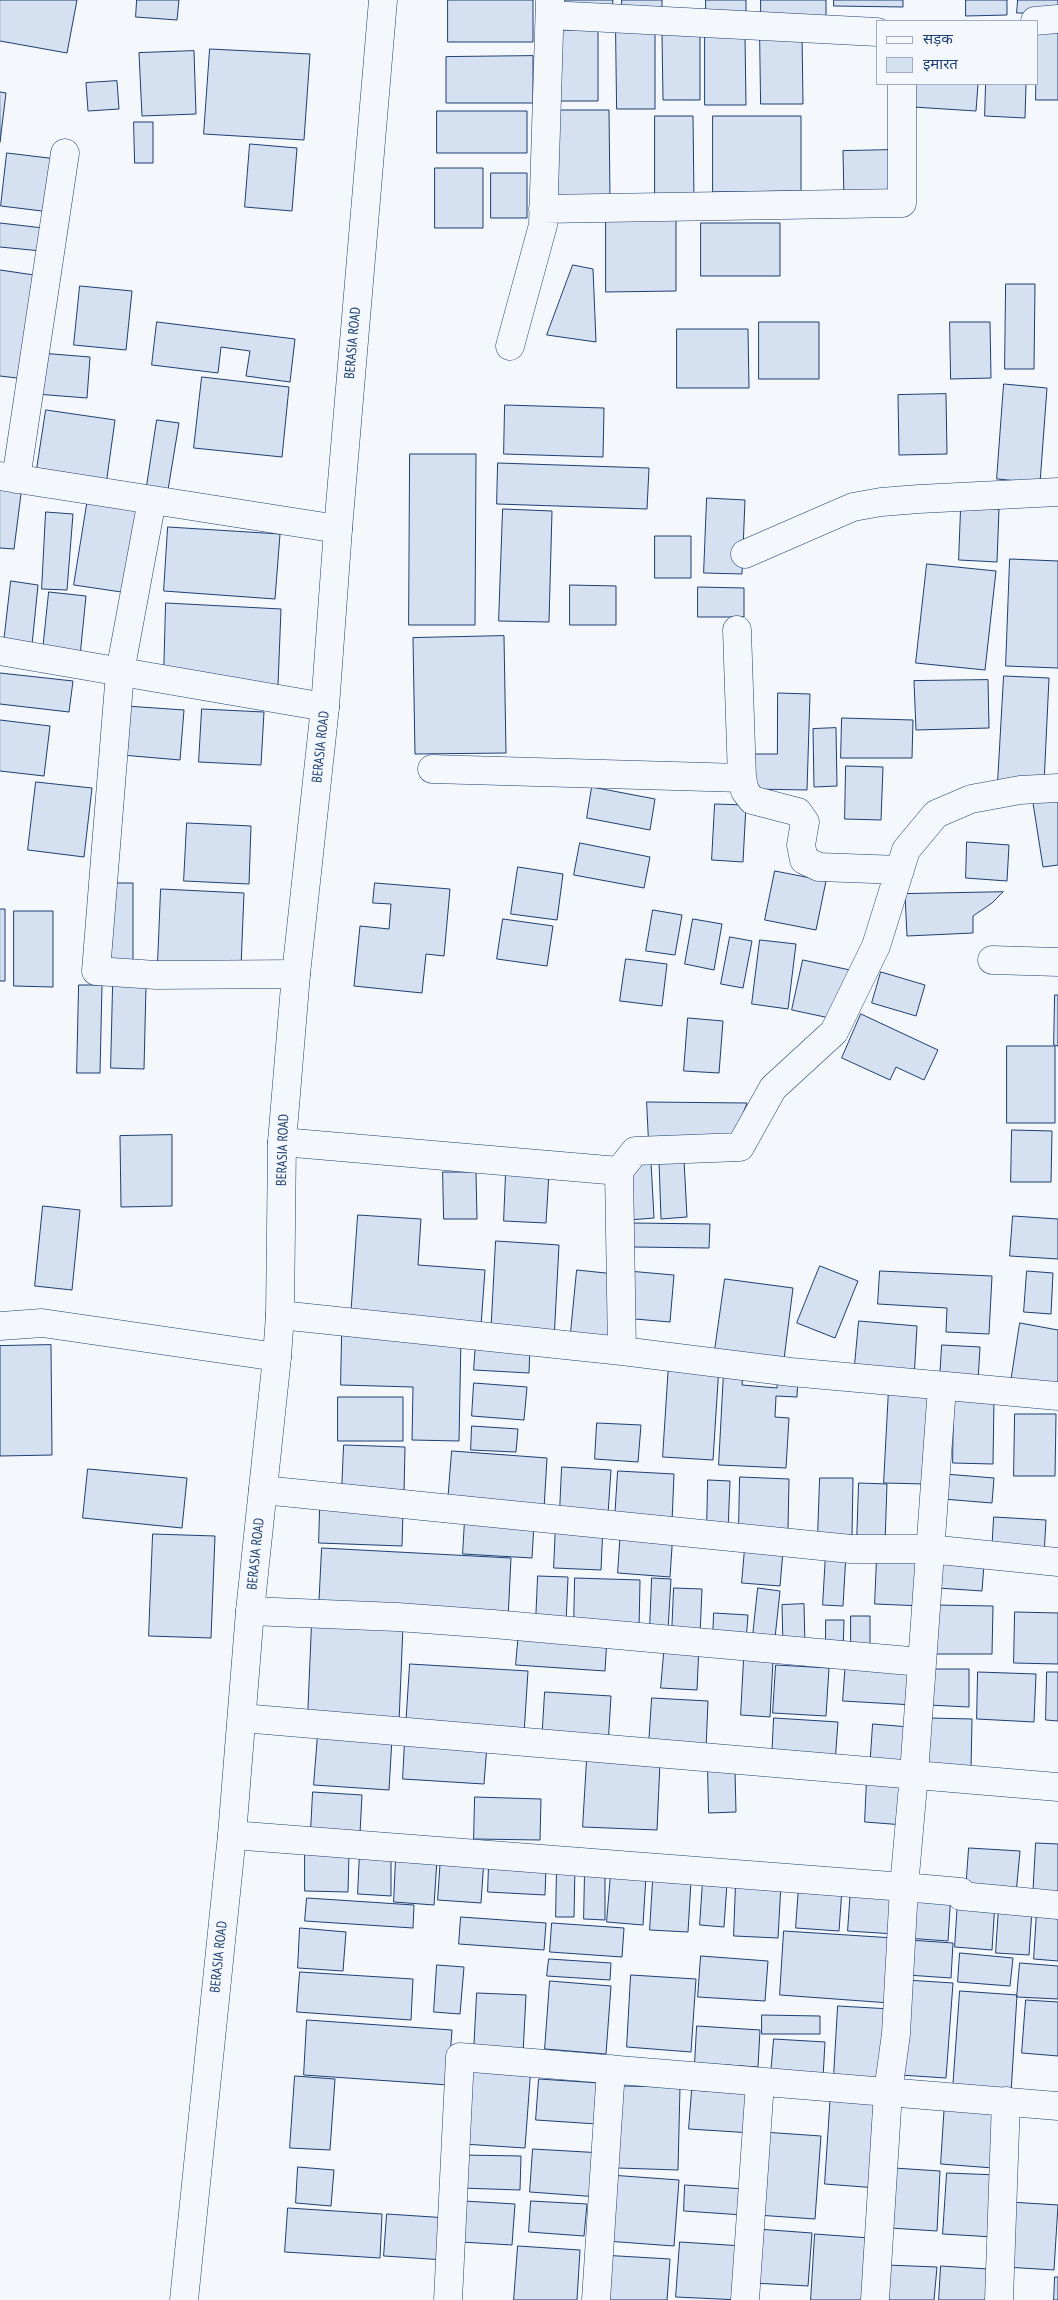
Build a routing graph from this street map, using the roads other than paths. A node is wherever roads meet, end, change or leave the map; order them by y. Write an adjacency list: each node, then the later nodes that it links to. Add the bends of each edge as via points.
1 (383, 0): 13 (street, BERASIA ROAD)
2 (550, 8): 5 (street); 8 (street)
3 (1058, 19): 4 (street)
4 (1038, 21)
5 (876, 32)
6 (902, 85): 8 (street, via 902,203)
7 (65, 153): 10 (street)
8 (543, 209): 9 (street, via 543,225)
9 (510, 346)
10 (8, 478): 12 (street)
11 (1058, 492): 14 (street, via 918,499 853,507)
12 (152, 500): 13 (street); 17 (street)
13 (338, 529): 18 (street, BERASIA ROAD)
14 (745, 554)
15 (737, 630): 20 (street)
16 (0, 651): 17 (street)
17 (120, 672): 18 (street); 25 (street, via 96,971 156,975)
18 (325, 707): 25 (street, BERASIA ROAD)
19 (432, 769): 20 (street)
20 (742, 778): 22 (street, via 745,791 752,800 798,812 805,822 801,845 804,860 819,867)
21 (1058, 788): 22 (street, via 1020,790 972,799 936,814 906,850)
22 (900, 870): 27 (street, via 876,946 834,1032 773,1088 740,1147 635,1151)
23 (992, 960): 24 (street)
24 (1058, 962)
25 (296, 974): 26 (street, BERASIA ROAD)
26 (282, 1142): 27 (street); 28 (street, BERASIA ROAD)
27 (619, 1171): 30 (street)
28 (280, 1315): 30 (street); 31 (street, BERASIA ROAD)
29 (0, 1326): 31 (street, via 42,1323)
30 (622, 1351): 32 (street)
31 (278, 1357): 34 (street, BERASIA ROAD)
32 (942, 1387): 33 (street); 35 (street)
33 (1058, 1396)
34 (263, 1490): 35 (street, via 851,1549); 37 (street, BERASIA ROAD)
35 (929, 1549): 36 (street); 38 (street)
36 (1058, 1562)
37 (250, 1611): 38 (street, via 493,1624); 39 (street, BERASIA ROAD)
38 (921, 1662): 40 (street)
39 (242, 1718): 40 (street); 42 (street, BERASIA ROAD)
40 (914, 1774): 41 (street); 43 (street)
41 (1058, 1787)
42 (232, 1835): 43 (street); 50 (street, BERASIA ROAD)
43 (904, 1887): 44 (street); 47 (street, via 896,2034)
44 (1058, 1905)
45 (611, 2070): 46 (street); 51 (street, via 460,2057); 52 (street)
46 (760, 2082): 47 (street); 53 (street)
47 (888, 2092): 48 (street); 54 (street)
48 (1006, 2101): 49 (street); 55 (street)
49 (1058, 2106)
50 (184, 2300)
51 (448, 2300)
52 (596, 2300)
53 (745, 2300)
54 (875, 2300)
55 (998, 2300)

